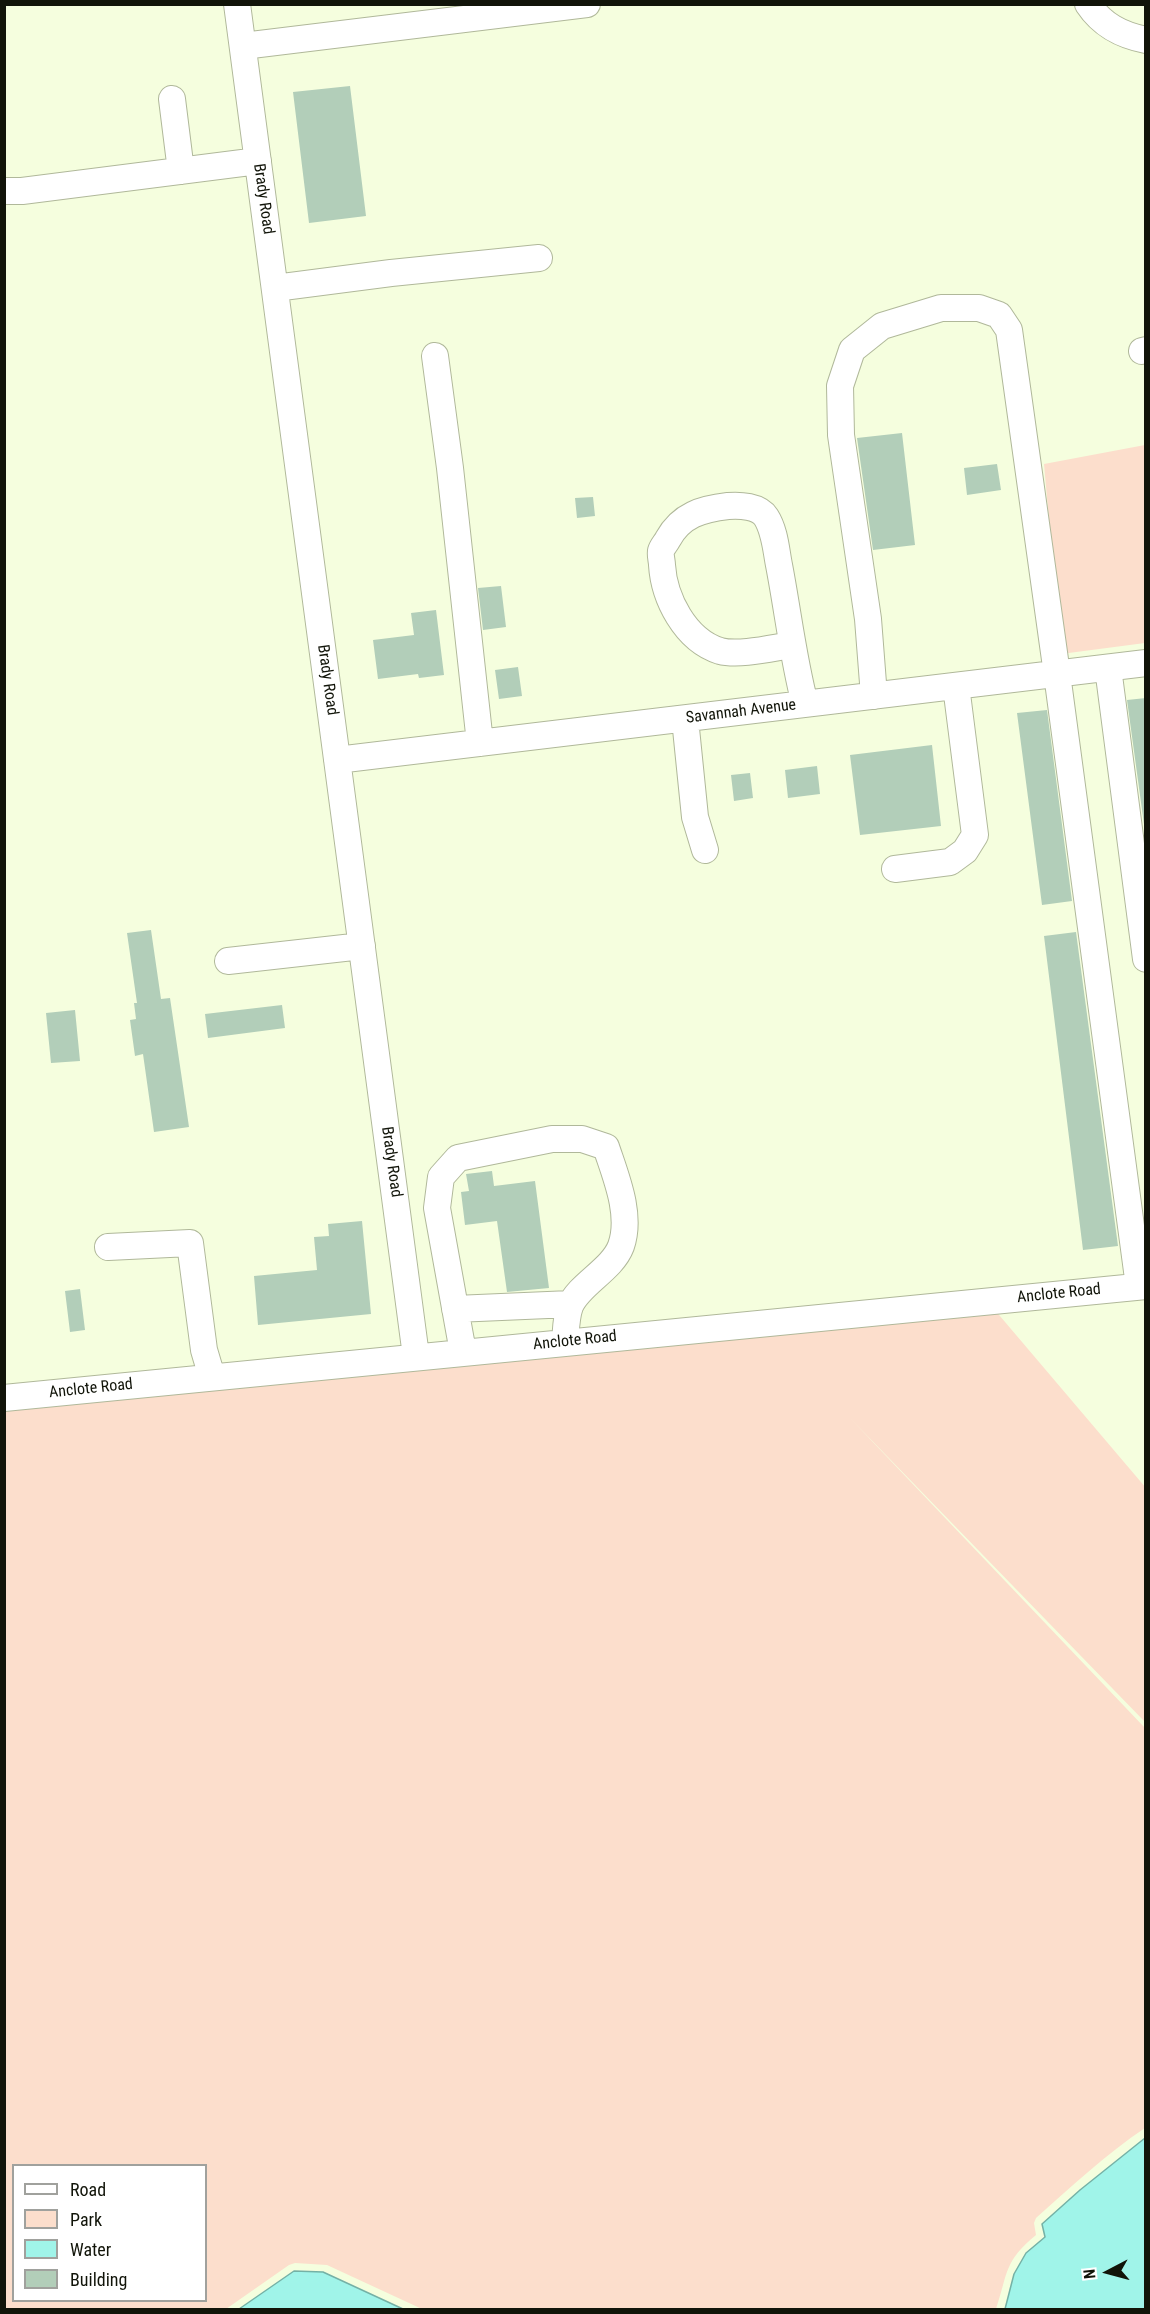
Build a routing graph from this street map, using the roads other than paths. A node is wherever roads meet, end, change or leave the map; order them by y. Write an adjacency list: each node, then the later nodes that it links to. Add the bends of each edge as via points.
1 (237, 4): 5 (street, Brady Road)
2 (587, 4): 5 (street)
3 (1088, 4): 4 (street, via 1098,20 1126,36)
4 (1146, 40)
5 (243, 46): 7 (street, Brady Road)
6 (172, 99): 8 (street)
7 (258, 161): 8 (street); 11 (street, Brady Road)
8 (181, 171): 9 (street)
9 (4, 191)
10 (539, 258): 11 (street)
11 (275, 288): 22 (street, Brady Road)
12 (435, 356): 21 (street)
13 (792, 645): 13 (street, via 773,535 765,516 738,505 693,513 675,526 661,552 663,575 677,614 689,631 710,646 733,653); 19 (street)
14 (1146, 663): 15 (street, Savannah Avenue)
15 (1108, 668): 16 (street, Savannah Avenue); 26 (street)
16 (1058, 674): 17 (street, Savannah Avenue); 18 (street, via 1009,330 999,315 979,308 941,308 882,326 852,350 840,387 841,435 868,619); 31 (street)
17 (956, 686): 18 (street, Savannah Avenue); 24 (street, via 975,835 965,851 950,862)
18 (874, 696): 19 (street, Savannah Avenue)
19 (805, 704): 20 (street, Savannah Avenue)
20 (685, 719): 21 (street, Savannah Avenue); 23 (street, via 695,817)
21 (480, 743): 22 (street, Savannah Avenue)
22 (337, 760): 25 (street, Brady Road)
23 (705, 849)
24 (895, 869)
25 (362, 945): 27 (street); 29 (street, Brady Road)
26 (1146, 959)
27 (228, 961)
28 (437, 1208): 29 (street); 32 (street, via 441,1177 458,1158 552,1139 582,1139 606,1148 619,1184 625,1225 620,1247); 33 (street)
29 (398, 1215): 36 (street, Brady Road)
30 (108, 1247): 37 (street, via 190,1243 204,1350)
31 (1142, 1286): 34 (street, Anclote Road)
32 (571, 1304): 33 (street); 34 (street)
33 (455, 1309): 35 (street)
34 (565, 1342): 35 (street, Anclote Road)
35 (463, 1352): 36 (street, Anclote Road)
36 (416, 1356): 37 (street, Anclote Road)
37 (212, 1377): 38 (street, Anclote Road)
38 (4, 1398)

